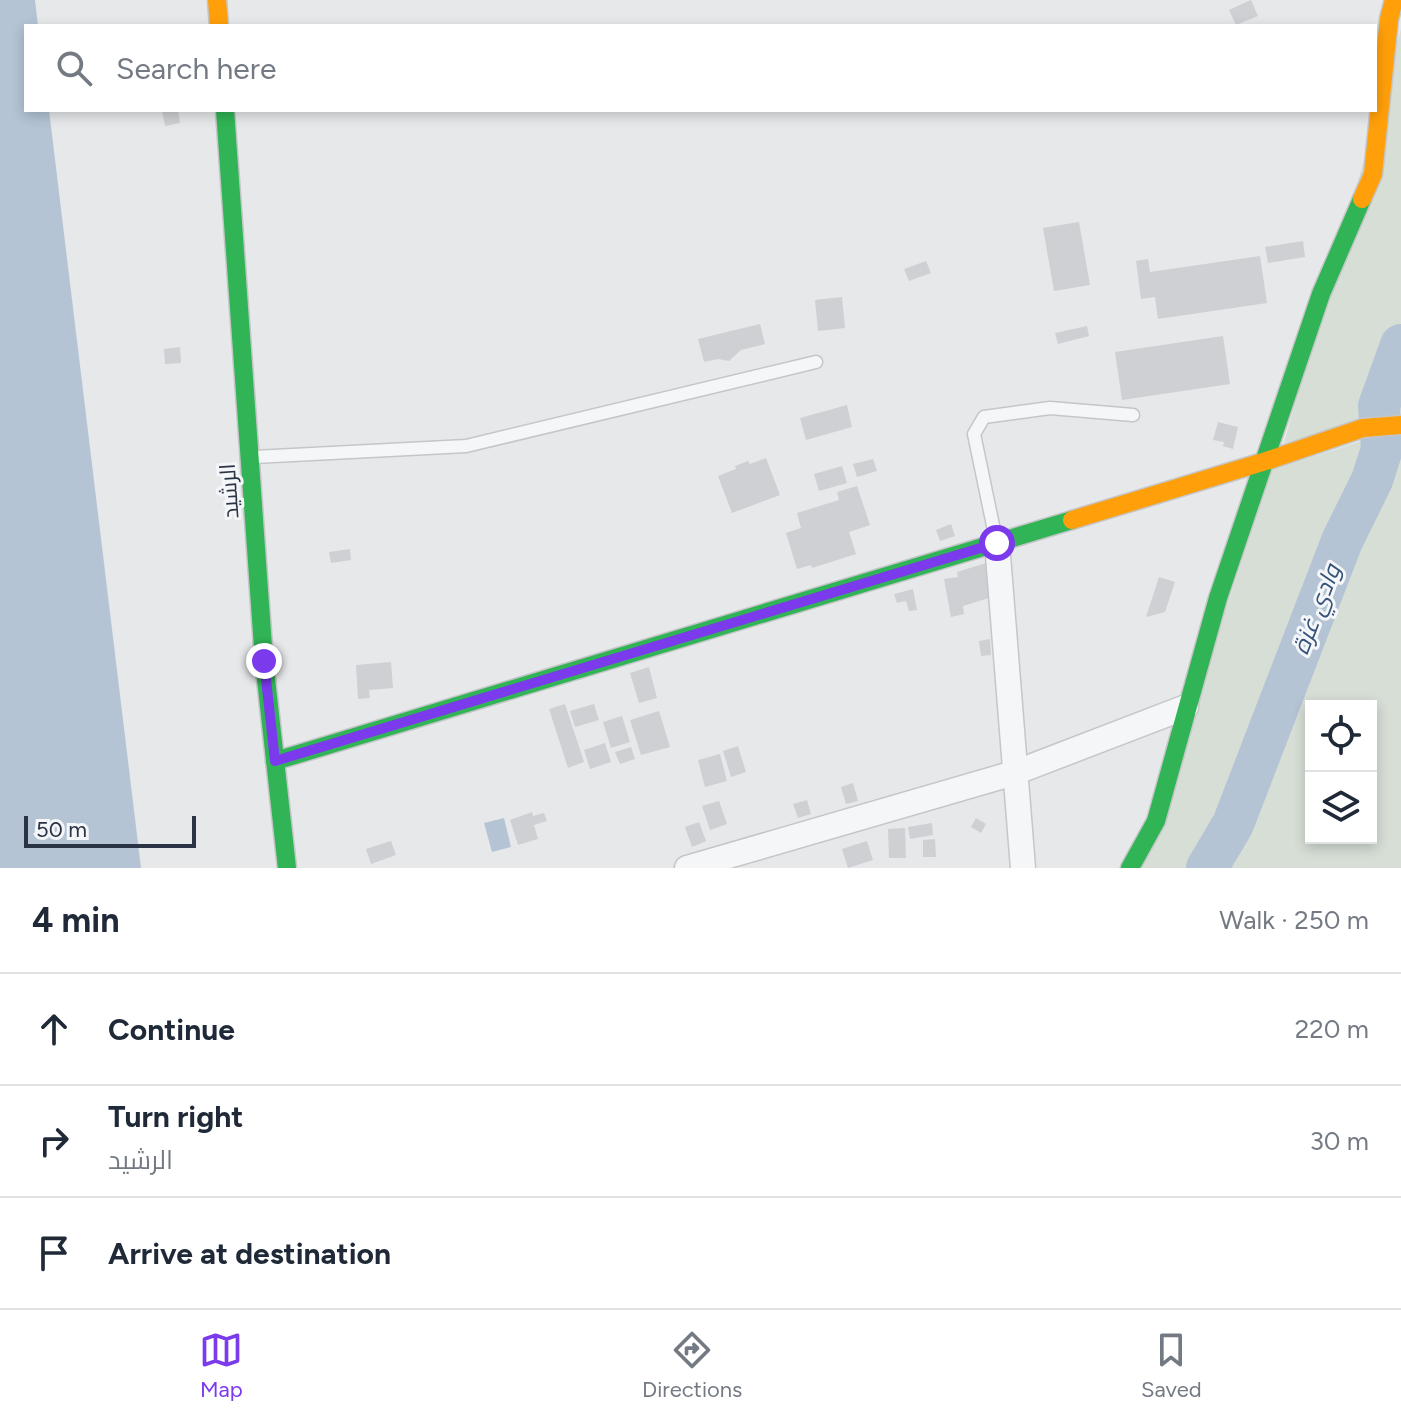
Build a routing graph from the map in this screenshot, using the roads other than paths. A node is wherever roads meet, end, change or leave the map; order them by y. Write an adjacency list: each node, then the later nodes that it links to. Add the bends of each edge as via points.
1 (217, 0): 3 (street)
2 (1394, 0): 9 (street, via 1373,174 1321,294)
3 (219, 24)
4 (225, 112): 8 (street, الرشيد)
5 (816, 362): 8 (lane, via 466,446)
6 (1133, 415): 10 (lane, via 1050,408 984,417 974,434)
7 (1401, 425): 9 (street, via 1363,428)
8 (251, 457): 12 (street, الرشيد)
9 (1266, 461): 10 (street); 11 (street)
10 (997, 543): 12 (street); 13 (street)
11 (1186, 707): 13 (street); 17 (street, via 1156,821)
12 (275, 761): 14 (street, الرشيد)
13 (1014, 773): 15 (street); 16 (street)
14 (287, 868)
15 (687, 868)
16 (1023, 868)
17 (1130, 868)

